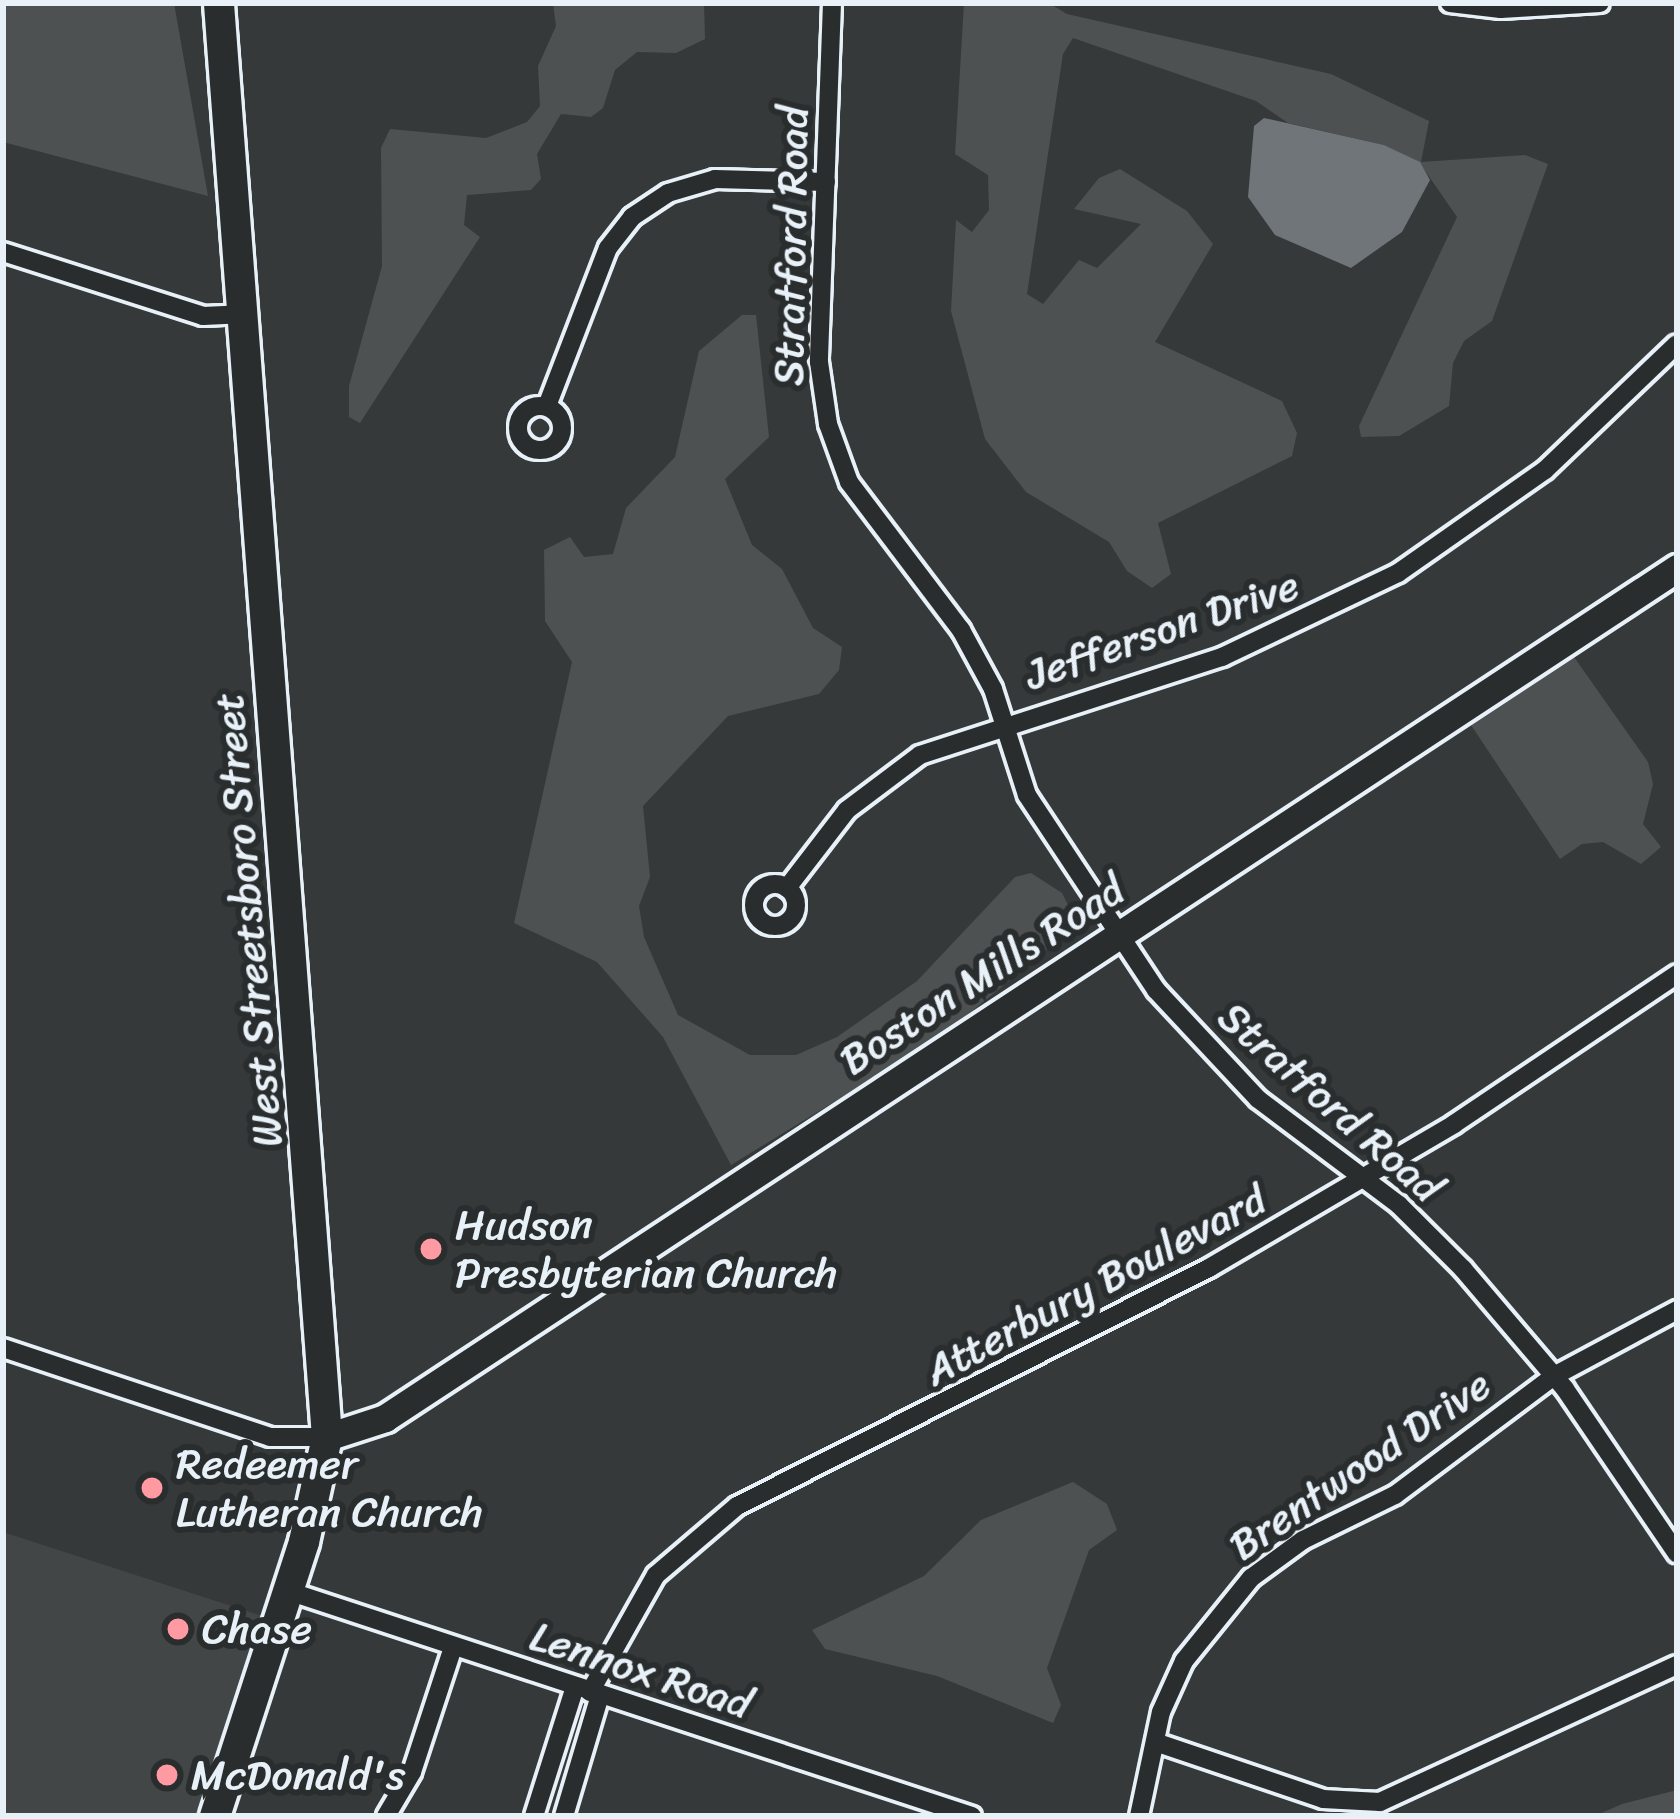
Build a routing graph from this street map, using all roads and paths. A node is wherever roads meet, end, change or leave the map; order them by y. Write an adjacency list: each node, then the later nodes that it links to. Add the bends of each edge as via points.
1 (219, 3): 7 (main road, West Streetsboro Street)
2 (832, 3): 5 (street, Stratford Road)
3 (1450, 3): 4 (street)
4 (1600, 3)
5 (826, 182): 9 (street, via 715,179 668,193 632,217 601,263); 11 (street, Stratford Road, via 820,362 836,451 865,509 961,630)
6 (3, 252): 7 (street, via 203,316)
7 (246, 314): 19 (main road, West Streetsboro Street)
8 (1677, 344): 11 (street, Jefferson Drive, via 1527,484 1357,596 1222,657)
9 (547, 406)
10 (1677, 568): 13 (street, Boston Mills Road)
11 (1001, 723): 12 (street, Jefferson Drive, via 920,755 875,785 816,842); 13 (street, Stratford Road, via 1027,795)
12 (787, 888)
13 (1116, 935): 15 (street, Stratford Road, via 1232,1074); 19 (street, Boston Mills Road, via 385,1418)
14 (1677, 974): 15 (street, Atterbury Boulevard)
15 (1364, 1178): 18 (street, Stratford Road, via 1462,1269); 24 (street, Atterbury Boulevard, via 1028,1366 737,1506 656,1575)
16 (1677, 1310): 18 (street, Brentwood Drive)
17 (3, 1348): 19 (street, via 270,1437)
18 (1554, 1376): 20 (street, Stratford Road); 25 (street, Brentwood Drive, via 1395,1495 1303,1540 1251,1578 1184,1661)
19 (326, 1437): 21 (main road, West Streetsboro Street)
20 (1677, 1554)
21 (288, 1591): 22 (street, Lennox Road); 26 (main road, West Streetsboro Street)
22 (453, 1647): 24 (street, Lennox Road); 27 (street, via 412,1772)
23 (1677, 1665): 25 (street, via 1380,1802 1324,1798)
24 (588, 1691): 28 (street, Atterbury Boulevard); 29 (street, Atterbury Boulevard); 30 (street, Lennox Road)
25 (1155, 1742): 31 (street, Brentwood Drive)
26 (215, 1816)
27 (386, 1816)
28 (533, 1816)
29 (564, 1816)
30 (971, 1816)
31 (1139, 1816)

